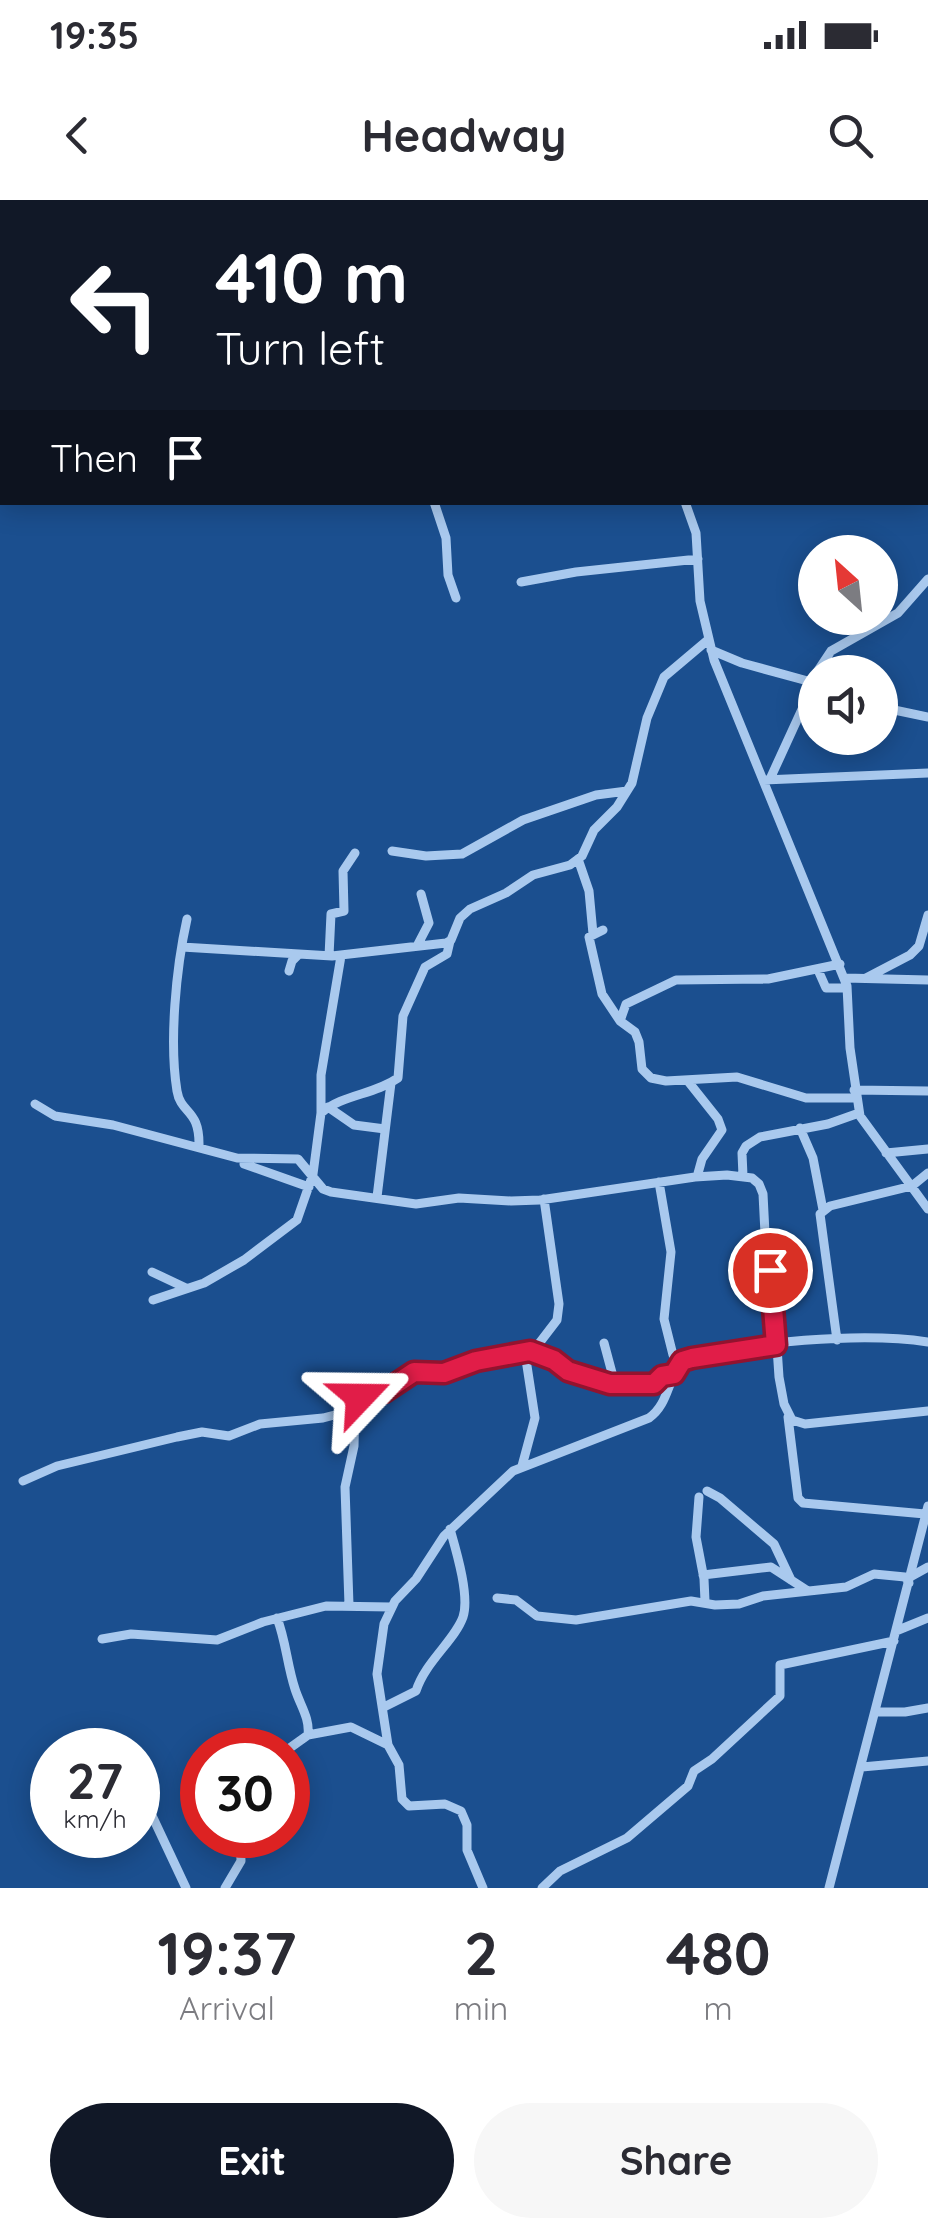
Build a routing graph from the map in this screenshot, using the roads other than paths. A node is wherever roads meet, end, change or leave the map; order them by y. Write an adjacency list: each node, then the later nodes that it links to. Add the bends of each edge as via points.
1 (435, 505): 6 (street)
2 (686, 505): 3 (street)
3 (698, 558): 5 (street); 7 (street)
4 (928, 579): 8 (street, via 898,613)
5 (521, 582)
6 (456, 598)
7 (710, 644): 9 (street, via 742,663); 14 (street); 15 (street, via 664,677)
8 (829, 655)
9 (798, 675)
10 (898, 711): 12 (street)
11 (798, 715): 14 (street)
12 (928, 717)
13 (928, 773): 14 (street)
14 (767, 780): 27 (street)
15 (627, 792): 16 (street, via 596,795 524,820 462,854); 18 (street)
16 (392, 851)
17 (354, 853): 26 (street, via 343,871 344,910 331,916)
18 (578, 859): 22 (street, via 470,909); 33 (street, via 598,932 590,941 602,994)
19 (420, 894): 23 (street, via 429,923)
20 (928, 914): 30 (street, via 910,955)
21 (187, 919): 24 (street)
22 (450, 940): 23 (street); 35 (street, via 447,954 425,967 403,1016 400,1072)
23 (417, 946): 26 (street)
24 (182, 947): 25 (street); 43 (street, via 178,1096 196,1117)
25 (299, 954): 26 (street); 29 (street)
26 (335, 956): 39 (street, via 321,1075)
27 (840, 964): 28 (street); 32 (street)
28 (818, 970): 32 (street, via 826,988); 33 (street, via 768,979 676,980 626,1004)
29 (289, 972)
30 (866, 978): 31 (street); 32 (street)
31 (928, 980)
32 (846, 983): 37 (street)
33 (620, 1021): 34 (street, via 635,1032 646,1074)
34 (687, 1080): 37 (street, via 737,1077 806,1098); 50 (street, via 722,1130)
35 (391, 1083): 39 (street); 42 (street)
36 (928, 1091): 37 (street)
37 (855, 1094): 40 (street)
38 (35, 1104): 43 (street, via 55,1116)
39 (324, 1110): 42 (street, via 354,1125); 48 (street)
40 (859, 1112): 41 (street); 46 (street)
41 (800, 1128): 49 (street, via 746,1146); 57 (street, via 814,1158)
42 (385, 1129): 54 (street)
43 (198, 1147): 45 (street)
44 (928, 1149): 46 (street)
45 (215, 1152): 48 (street, via 249,1160 298,1159); 53 (street)
46 (886, 1153): 52 (street)
47 (928, 1173): 52 (street)
48 (313, 1174): 53 (street); 54 (street, via 331,1192)
49 (743, 1176): 50 (street); 64 (street, via 757,1181 764,1194)
50 (697, 1177): 51 (street)
51 (659, 1182): 55 (street); 66 (street, via 671,1252 664,1319 673,1355)
52 (912, 1186): 56 (street); 57 (street)
53 (309, 1187): 59 (street, via 297,1220 212,1278)
54 (378, 1198): 55 (street, via 416,1204)
55 (544, 1200): 65 (street, via 559,1304 557,1320)
56 (928, 1209)
57 (823, 1210): 61 (street, via 820,1229)
58 (152, 1272): 59 (street)
59 (186, 1288): 60 (street)
60 (152, 1300)
61 (838, 1340): 62 (street, via 890,1336); 64 (street)
62 (928, 1342)
63 (604, 1344): 68 (street)
64 (776, 1345): 66 (street); 71 (street)
65 (528, 1352): 68 (street); 69 (street, via 444,1373 414,1372 384,1392 360,1397); 72 (street, via 535,1418)
66 (682, 1361): 67 (street)
67 (674, 1374): 68 (street, via 654,1384); 72 (street, via 663,1404 648,1418)
68 (615, 1384)
69 (354, 1410): 73 (street, via 260,1424 220,1438 202,1432 177,1436 58,1466); 83 (street, via 345,1503)
70 (928, 1411): 71 (street, via 804,1424)
71 (788, 1414): 74 (street, via 803,1504)
72 (522, 1466): 75 (street)
73 (23, 1482)
74 (926, 1510): 79 (street)
75 (450, 1529): 84 (street); 89 (street, via 462,1617 416,1691)
76 (928, 1567): 79 (street)
77 (704, 1575): 78 (street, via 771,1567); 78 (street, via 696,1537 703,1494 720,1498 774,1544); 82 (street)
78 (791, 1580): 80 (street)
79 (910, 1580): 80 (street, via 874,1574 846,1587); 87 (street)
80 (809, 1591): 82 (street, via 726,1605)
81 (497, 1598): 82 (street, via 516,1600 538,1616 576,1620)
82 (704, 1601)
83 (349, 1604): 84 (street); 85 (street)
84 (391, 1607): 89 (street, via 379,1645)
85 (276, 1618): 88 (street, via 217,1640 131,1634); 92 (street)
86 (928, 1618): 87 (street)
87 (895, 1636): 91 (street); 102 (street, via 780,1664 780,1696 694,1771 688,1786 626,1838 560,1870)
88 (102, 1639)
89 (384, 1707): 94 (street)
90 (928, 1708): 91 (street)
91 (876, 1712): 96 (street)
92 (308, 1728)
93 (310, 1735): 94 (street, via 358,1728)
94 (388, 1746): 101 (street, via 406,1804 461,1811)
95 (928, 1761): 96 (street)
96 (862, 1767): 103 (street)
97 (160, 1833): 99 (street)
98 (241, 1858): 100 (street)
99 (186, 1888)
100 (224, 1888)
101 (483, 1888)
102 (542, 1888)
103 (829, 1888)

